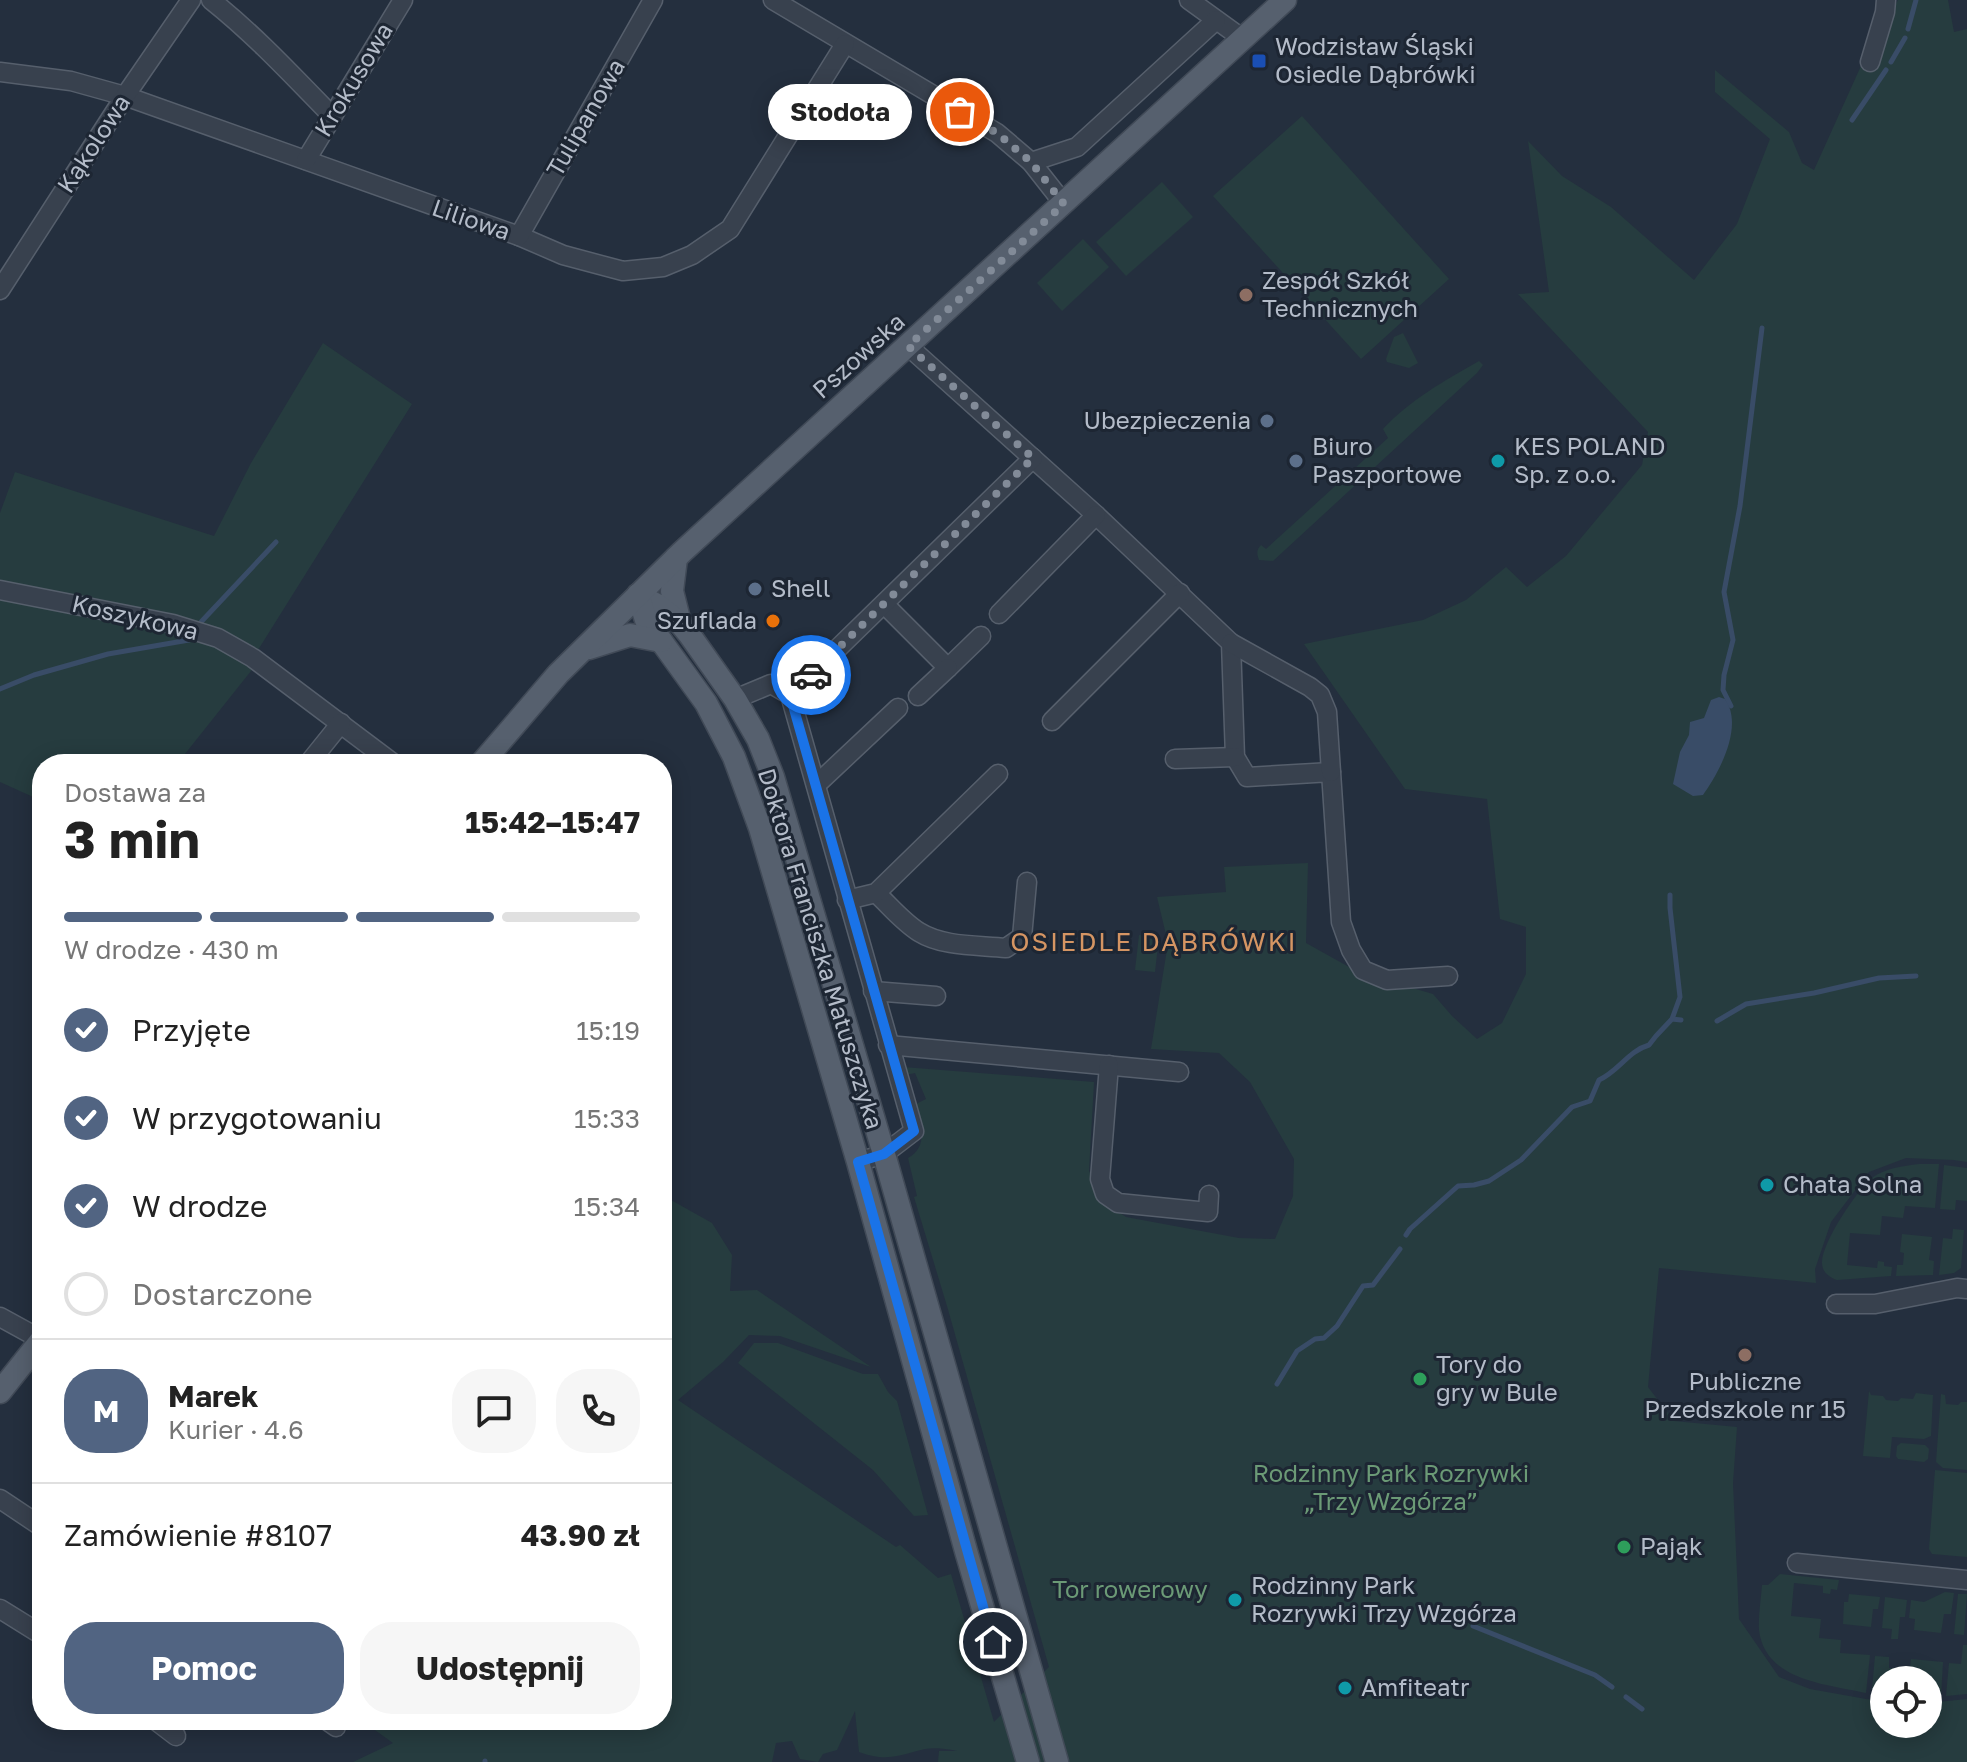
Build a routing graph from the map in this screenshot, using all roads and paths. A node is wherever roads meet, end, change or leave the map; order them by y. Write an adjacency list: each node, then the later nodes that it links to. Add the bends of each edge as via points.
1 (191, 0): 14 (street, Kąkolowa)
2 (211, 0): 15 (street)
3 (403, 0): 15 (street, Krokusowa)
4 (653, 0): 19 (street, Tulipanowa)
5 (773, 0): 11 (street)
6 (1189, 0): 9 (street)
7 (1285, 0): 10 (main road, Pszowska)
8 (1886, 0): 12 (street)
9 (1216, 20): 10 (street); 17 (street, via 1077,147)
10 (1243, 39): 18 (main road, Pszowska)
11 (845, 44): 17 (street, via 997,133); 19 (street, Liliowa, via 730,229 692,255 663,267 623,271)
12 (1870, 62)
13 (0, 72): 14 (street, Liliowa, via 71,81)
14 (125, 96): 16 (street, Liliowa); 20 (street, Kąkolowa)
15 (332, 116): 16 (street, Krokusowa)
16 (306, 160): 19 (street, Liliowa)
17 (1031, 162): 18 (street)
18 (1064, 204): 21 (main road, Pszowska)
19 (519, 236)
20 (0, 290)
21 (908, 346): 22 (street); 24 (main road, Pszowska)
22 (1033, 458): 23 (street); 28 (street)
23 (1096, 515): 26 (street); 29 (street)
24 (676, 558): 27 (main road, Pszowska); 30 (main road, via 672,591)
25 (0, 590): 41 (street, Koszykowa, via 218,638)
26 (1180, 593): 33 (street); 40 (street)
27 (638, 595): 30 (main road, Doktora Franciszka Matuszczyka); 32 (main road, Doktora Franciszka Matuszczyka, via 646,620); 34 (main road, Pszowska)
28 (884, 604): 35 (street); 36 (street)
29 (999, 614)
30 (680, 623): 38 (main road, Doktora Franciszka Matuszczyka)
31 (981, 636): 35 (street)
32 (661, 641): 34 (main road, via 630,635); 60 (main road, Doktora Franciszka Matuszczyka, via 706,703 734,757 760,828)
33 (1231, 643): 45 (street); 47 (street, via 1320,695 1327,712)
34 (581, 651): 44 (main road, Pszowska)
35 (948, 668): 37 (street)
36 (790, 695): 38 (street, via 771,684); 49 (street)
37 (918, 696)
38 (735, 699): 59 (main road, Doktora Franciszka Matuszczyka, via 773,777)
39 (898, 708): 49 (street)
40 (1052, 721)
41 (341, 723): 42 (street); 43 (street, Koszykowa)
42 (316, 754)
43 (381, 754)
44 (490, 754)
45 (1235, 757): 46 (street); 47 (street, via 1247,777)
46 (1175, 759)
47 (1331, 772): 53 (street, via 1341,922 1351,950 1363,970 1387,980)
48 (998, 774): 51 (street)
49 (816, 785): 52 (street)
50 (1027, 882): 51 (street, via 1022,937 1006,948 942,942 920,933)
51 (876, 893): 52 (street)
52 (847, 900): 54 (street)
53 (1448, 976)
54 (873, 991): 55 (street); 56 (street)
55 (936, 996)
56 (888, 1045): 57 (street); 59 (street, via 914,1131)
57 (1109, 1065): 58 (street); 61 (street, via 1100,1179 1105,1194 1118,1203 1208,1212)
58 (1179, 1072)
59 (884, 1154): 60 (street); 77 (main road, Doktora Franciszka Matuszczyka)
60 (858, 1162): 76 (main road, Doktora Franciszka Matuszczyka)
61 (1209, 1195)
62 (1967, 1289): 63 (street, via 1875,1304)
63 (1836, 1304)
64 (0, 1317): 65 (street)
65 (32, 1334)
66 (32, 1352): 67 (main road)
67 (0, 1392)
68 (0, 1499): 69 (street)
69 (32, 1520)
70 (1797, 1563): 71 (street)
71 (1967, 1580)
72 (0, 1609): 73 (street)
73 (32, 1629)
74 (168, 1730): 75 (street)
75 (176, 1736)
76 (1028, 1762)
77 (1057, 1762)

